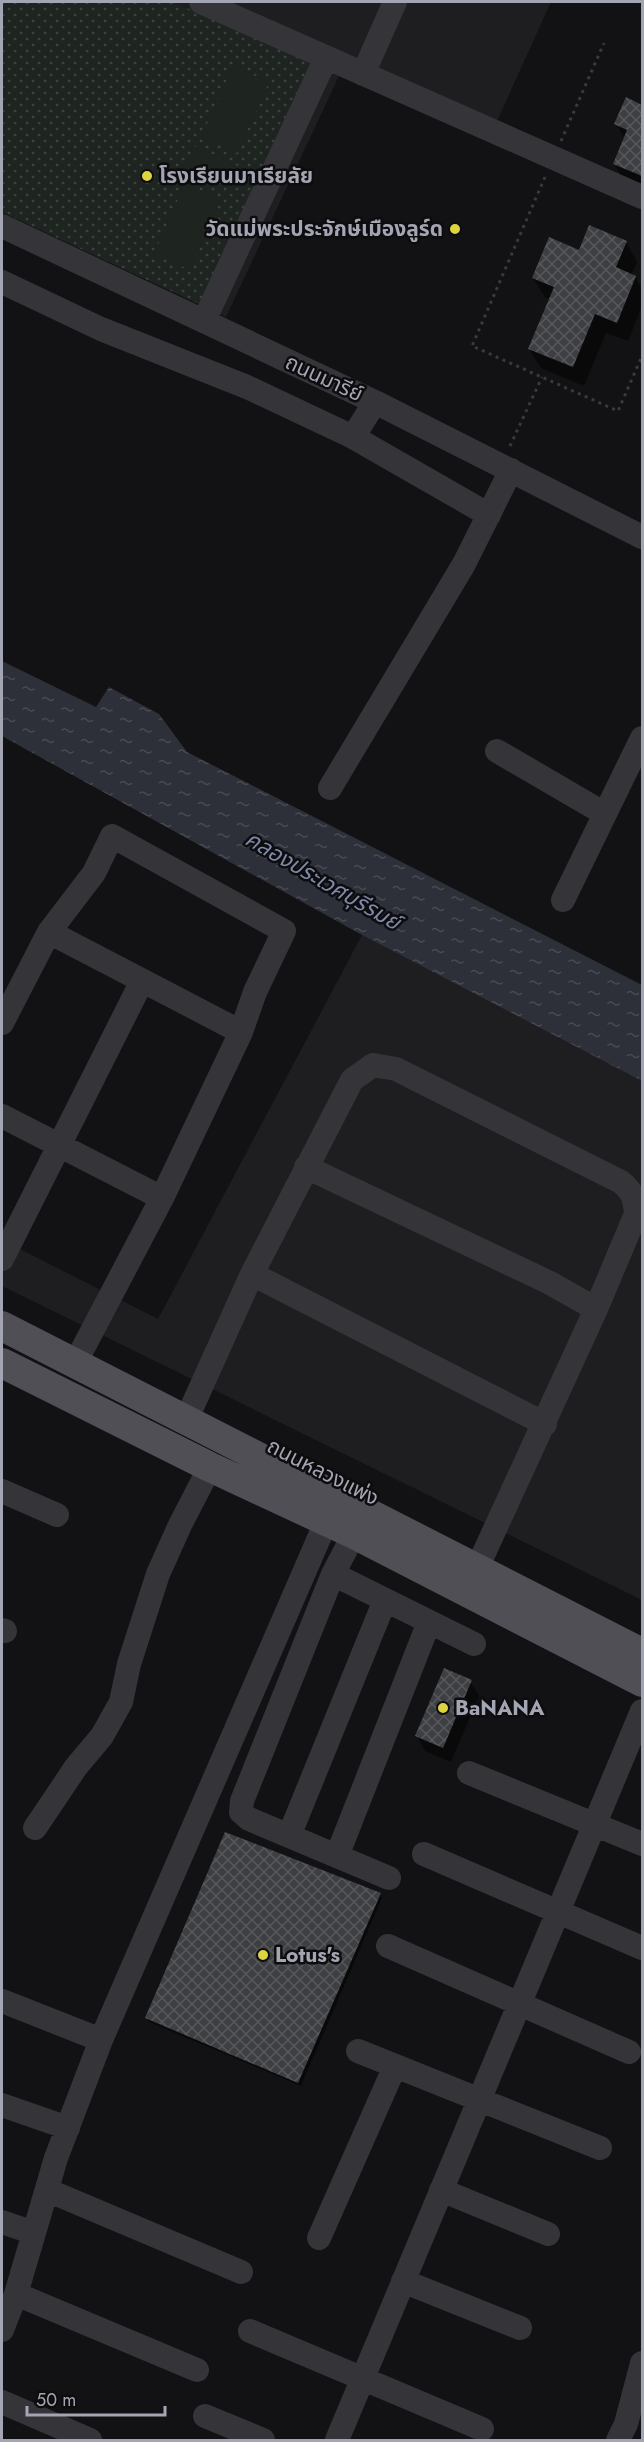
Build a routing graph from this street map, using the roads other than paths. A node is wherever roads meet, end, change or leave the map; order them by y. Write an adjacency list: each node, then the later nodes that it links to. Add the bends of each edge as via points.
1 (201, 2): 3 (street)
2 (395, 2): 4 (street)
3 (326, 58): 4 (street); 8 (street)
4 (363, 74): 5 (street)
5 (642, 197)
6 (2, 226): 8 (street, ถนนมารีย์)
7 (2, 282): 10 (street)
8 (204, 321): 9 (street, ถนนมารีย์)
9 (375, 402): 10 (street); 11 (street, ถนนมารีย์)
10 (353, 437): 12 (street)
11 (506, 468): 12 (street); 13 (street, ถนนมารีย์)
12 (489, 515): 17 (street, via 464,564)
13 (642, 537)
14 (642, 738): 16 (street)
15 (497, 751): 18 (street)
16 (635, 771): 18 (street)
17 (330, 788)
18 (605, 814): 19 (street)
19 (563, 900)
20 (49, 932): 21 (street); 22 (street); 23 (street, via 94,873 112,836 284,931)
21 (142, 981): 23 (street); 25 (street)
22 (2, 1023)
23 (241, 1032): 27 (street)
24 (2, 1116): 25 (street)
25 (60, 1146): 27 (street); 28 (street)
26 (306, 1167): 29 (street); 30 (street, via 550,1283); 30 (street, via 352,1080 373,1065 396,1068 631,1190 636,1214)
27 (162, 1198): 34 (street)
28 (2, 1259)
29 (252, 1274): 36 (street); 37 (street)
30 (596, 1309): 37 (street)
31 (2, 1314): 34 (main road, ถนนหลวงแพ่ง)
32 (2, 1326): 49 (main road)
33 (2, 1350): 50 (main road, via 241,1471)
34 (81, 1352): 36 (main road, ถนนหลวงแพ่ง)
35 (2, 1363): 38 (main road, ถนนหลวงแพ่ง)
36 (192, 1407): 43 (main road, ถนนหลวงแพ่ง)
37 (545, 1424): 43 (street)
38 (210, 1467): 41 (main road, ถนนหลวงแพ่ง); 55 (street, via 158,1574 120,1702 102,1736)
39 (2, 1491): 40 (street)
40 (57, 1515)
41 (326, 1522): 42 (main road, ถนนหลวงแพ่ง); 66 (street)
42 (354, 1534): 44 (street); 51 (main road, ถนนหลวงแพ่ง)
43 (484, 1554): 47 (main road, ถนนหลวงแพ่ง)
44 (333, 1574): 45 (street); 56 (street, via 242,1801 241,1812 249,1819)
45 (384, 1600): 46 (street); 56 (street)
46 (429, 1622): 48 (street); 59 (street)
47 (642, 1633)
48 (474, 1644)
49 (642, 1653)
50 (642, 1664)
51 (642, 1682)
52 (642, 1711): 54 (street)
53 (469, 1773): 54 (street)
54 (594, 1824): 57 (street); 61 (street)
55 (35, 1828)
56 (289, 1836): 59 (street)
57 (642, 1844)
58 (424, 1854): 61 (street)
59 (337, 1856): 60 (street)
60 (389, 1878)
61 (558, 1911): 63 (street); 65 (street)
62 (388, 1946): 65 (street)
63 (642, 1948)
64 (2, 2001): 66 (street)
65 (519, 2002): 68 (street); 70 (street)
66 (102, 2040): 72 (street)
67 (358, 2051): 69 (street)
68 (629, 2052)
69 (395, 2066): 70 (street); 79 (street)
70 (479, 2099): 73 (street); 75 (street)
71 (2, 2105): 72 (street)
72 (68, 2128): 74 (street)
73 (600, 2148)
74 (47, 2190): 77 (street); 80 (street)
75 (441, 2190): 78 (street); 81 (street)
76 (2, 2222): 77 (street)
77 (34, 2233): 82 (street)
78 (548, 2234)
79 (319, 2238)
80 (241, 2272)
81 (404, 2281): 83 (street); 88 (street)
82 (16, 2294): 84 (street); 87 (street)
83 (520, 2328)
84 (2, 2330)
85 (250, 2331): 88 (street)
86 (642, 2363): 95 (street)
87 (197, 2370)
88 (363, 2379): 91 (street); 94 (street)
89 (2, 2403): 92 (street)
90 (205, 2416): 93 (street)
91 (482, 2429)
92 (90, 2440)
93 (263, 2440)
94 (337, 2440)
95 (618, 2440)

